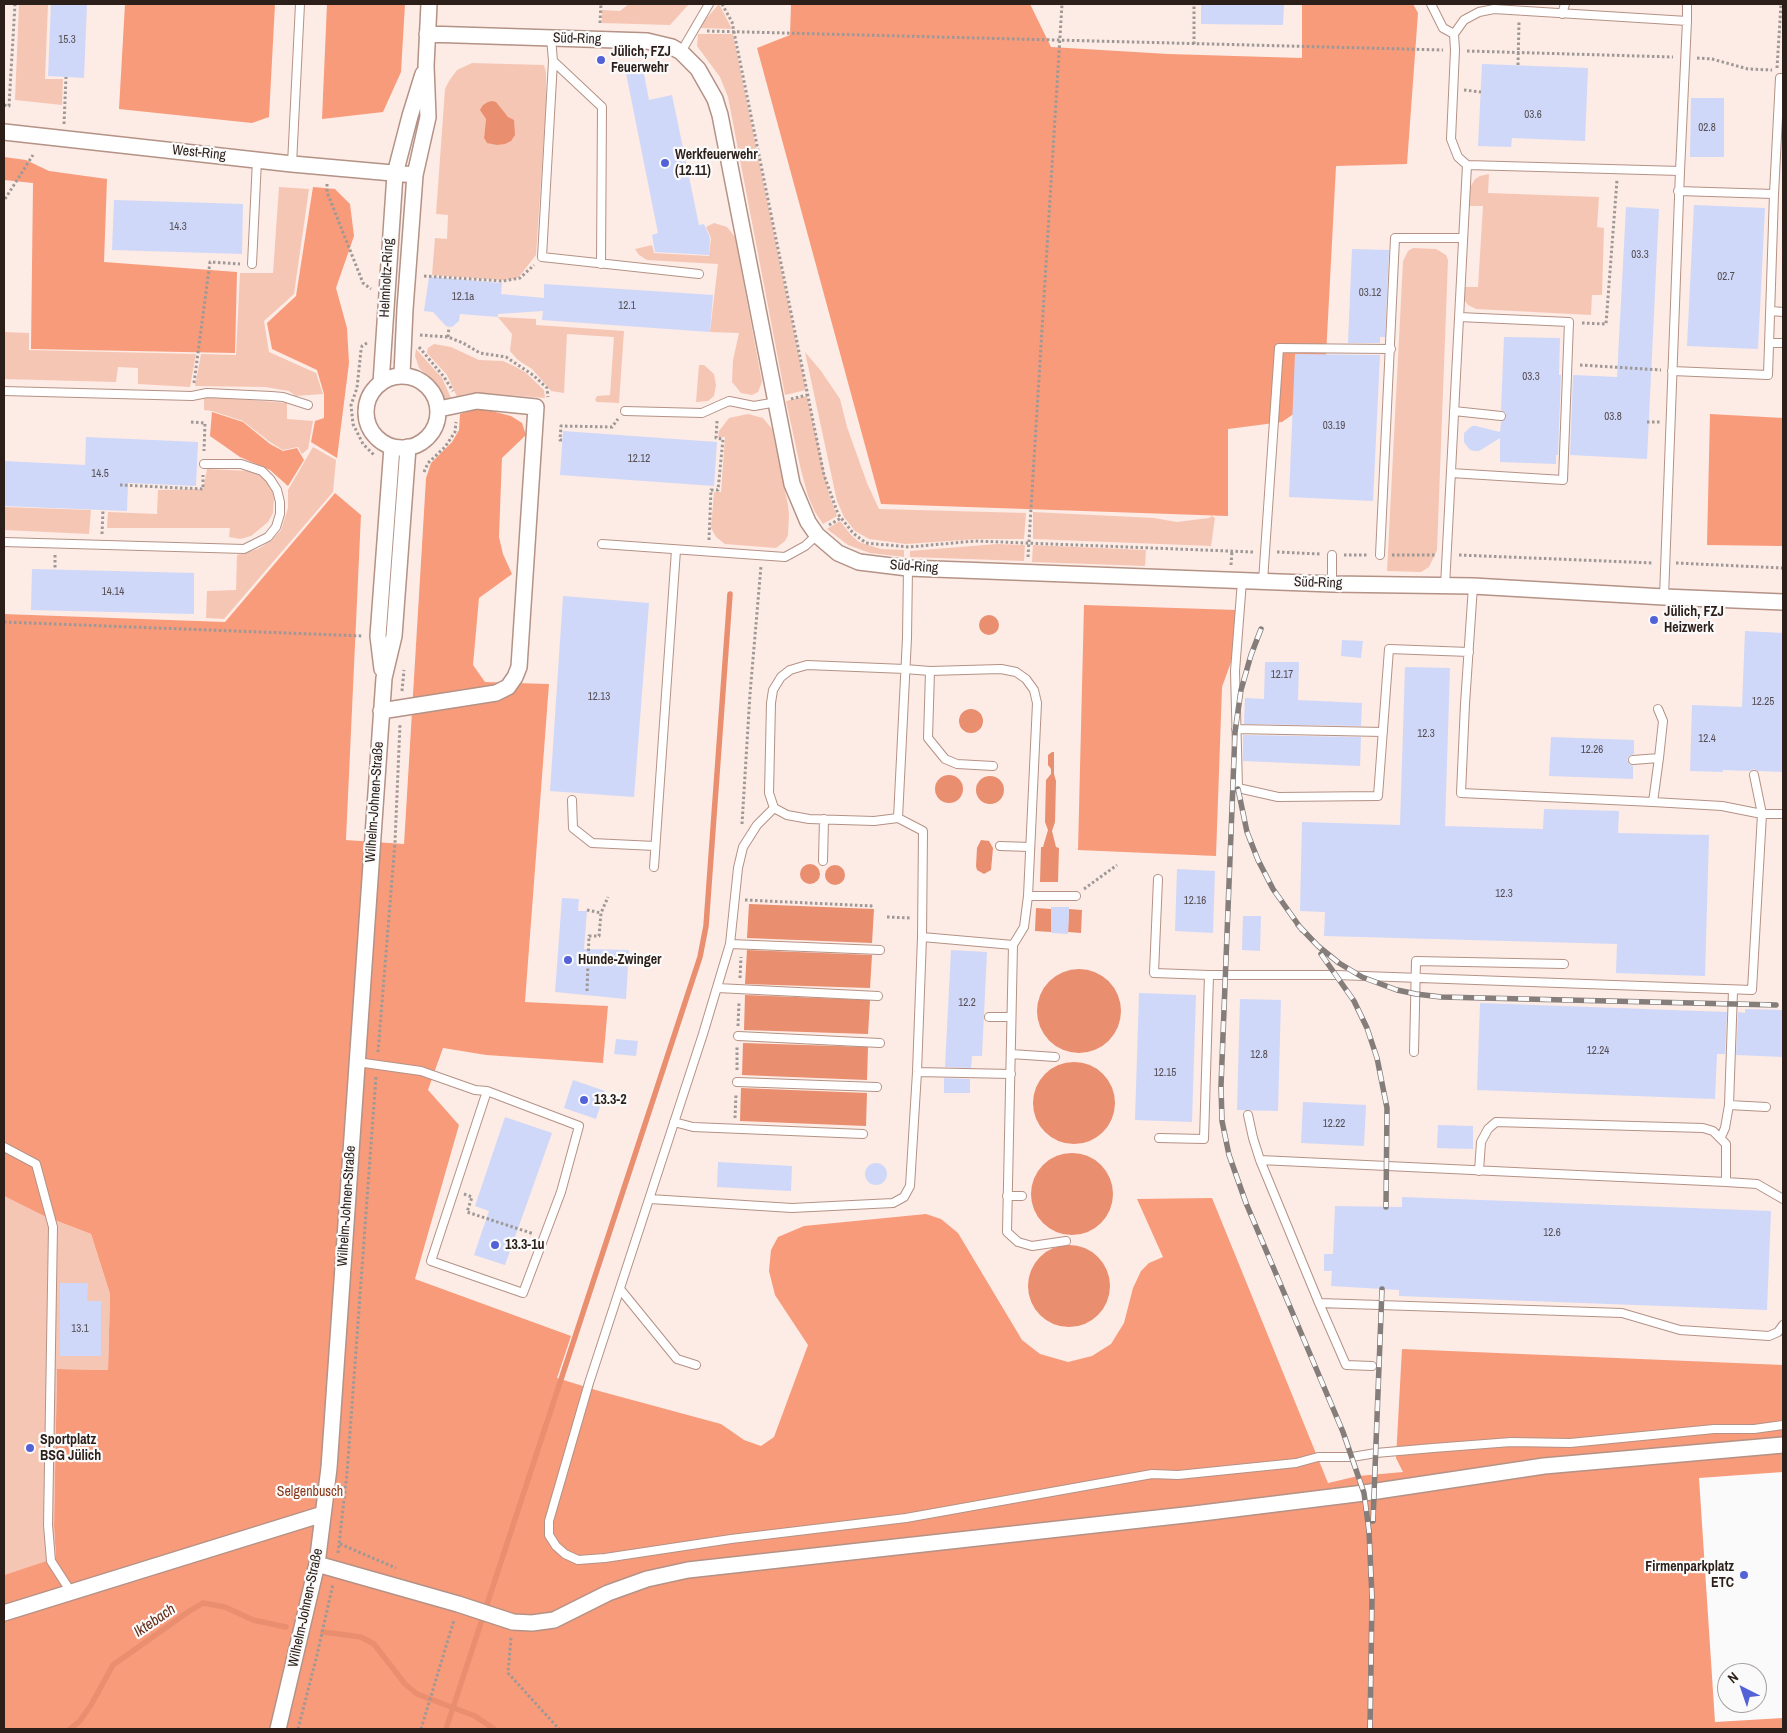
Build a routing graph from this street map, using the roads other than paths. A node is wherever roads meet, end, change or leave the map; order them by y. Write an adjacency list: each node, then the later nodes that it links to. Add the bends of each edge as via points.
1 (300, 4): 18 (lane)
2 (429, 4): 9 (street, Helmholtz-Ring)
3 (709, 4): 12 (lane)
4 (1431, 4): 10 (lane, via 1443,28)
5 (1565, 4): 7 (lane)
6 (1687, 4): 8 (lane)
7 (1562, 14): 8 (lane); 10 (lane, via 1479,12 1464,20)
8 (1687, 21): 20 (lane)
9 (427, 34): 11 (street, Süd-Ring); 14 (street, Helmholtz-Ring)
10 (1454, 34): 19 (lane, via 1451,139 1458,157)
11 (551, 38): 12 (street, Süd-Ring, via 647,41 672,46); 13 (lane)
12 (681, 52): 39 (street, Süd-Ring, via 707,82 720,115)
13 (553, 61): 27 (lane, via 602,107); 27 (lane, via 542,257)
14 (426, 66): 21 (street, Helmholtz-Ring); 22 (street, Helmholtz-Ring, via 428,117)
15 (1780, 75): 24 (lane)
16 (4, 132): 17 (street, West-Ring)
17 (257, 160): 18 (street, West-Ring); 26 (lane)
18 (292, 164): 21 (street, West-Ring)
19 (1467, 165): 20 (lane); 25 (lane)
20 (1680, 171): 23 (lane)
21 (395, 174): 22 (street); 37 (street, Helmholtz-Ring)
22 (415, 175): 36 (street, Helmholtz-Ring)
23 (1678, 191): 24 (lane); 35 (lane)
24 (1774, 194): 29 (lane)
25 (1463, 238): 31 (lane); 34 (lane, via 1395,238)
26 (252, 264)
27 (601, 264): 28 (lane)
28 (699, 274)
29 (1771, 311): 30 (lane); 32 (lane)
30 (1783, 312)
31 (1459, 317): 43 (lane); 48 (lane, via 1569,322 1563,480)
32 (1769, 343): 33 (lane); 35 (lane, via 1768,376)
33 (1783, 343)
34 (1391, 349): 54 (lane); 57 (lane, via 1279,348)
35 (1672, 371): 61 (lane)
36 (402, 374): 37 (street); 41 (street, via 426,384 435,395)
37 (381, 382): 45 (street, via 372,390 368,401 368,424 374,435)
38 (4, 391): 40 (lane, via 192,396 207,393 283,397)
39 (777, 402): 42 (lane, via 754,406 729,401 702,413); 49 (street, Süd-Ring, via 792,484 808,522)
40 (308, 405)
41 (439, 409): 46 (street, via 437,425 427,438); 68 (street, via 477,401 536,407 519,667 508,687 496,693)
42 (625, 411)
43 (1454, 411): 44 (lane); 48 (lane)
44 (1501, 416)
45 (392, 447): 46 (street); 66 (street, Wilhelm-Johnen-Straße, via 378,636)
46 (408, 447): 66 (street, Wilhelm-Johnen-Straße, via 394,636)
47 (204, 464): 50 (lane, via 241,464 262,471 270,479 277,490 280,514 268,537 244,549)
48 (1451, 472): 59 (lane)
49 (818, 535): 52 (lane, via 785,557); 55 (street, Süd-Ring, via 838,553 859,562)
50 (4, 542)
51 (602, 544): 52 (lane)
52 (676, 550): 82 (lane)
53 (1332, 555): 58 (lane)
54 (1380, 555)
55 (908, 568): 56 (street, Süd-Ring); 64 (lane)
56 (1242, 581): 57 (street, Süd-Ring); 69 (lane, via 1234,671)
57 (1263, 581): 58 (street, Süd-Ring)
58 (1332, 584): 59 (street, Süd-Ring)
59 (1445, 586): 60 (street, Süd-Ring)
60 (1474, 586): 61 (street, Süd-Ring); 63 (lane)
61 (1664, 597): 62 (street, Süd-Ring)
62 (1783, 602)
63 (1469, 652): 70 (lane, via 1389,649); 76 (lane, via 1461,793)
64 (906, 668): 65 (lane); 77 (lane, via 806,665 781,677 773,690 771,702 769,793); 80 (lane)
65 (930, 672): 73 (lane, via 928,738 945,759 957,764); 84 (lane, via 1001,668 1016,672 1034,690 1037,704)
66 (384, 678): 68 (street, Wilhelm-Johnen-Straße)
67 (1658, 709): 71 (lane, via 1663,721)
68 (381, 711): 107 (street, Wilhelm-Johnen-Straße)
69 (1236, 729): 70 (lane); 70 (lane, via 1238,788 1278,796 1378,796)
70 (1383, 732)
71 (1658, 758): 72 (lane); 76 (lane)
72 (1633, 760)
73 (993, 766)
74 (1754, 775): 78 (lane)
75 (572, 800): 82 (lane, via 572,828 592,843)
76 (1653, 802): 78 (lane, via 1722,806)
77 (774, 808): 81 (lane, via 787,815); 91 (lane, via 757,825 743,847)
78 (1762, 814): 79 (lane); 98 (lane, via 1752,990)
79 (1783, 814)
80 (898, 818): 81 (lane, via 874,821); 90 (lane, via 922,831)
81 (824, 819): 85 (lane)
82 (655, 846): 86 (lane)
83 (1000, 846): 84 (lane)
84 (1030, 847): 88 (lane)
85 (823, 861)
86 (654, 867)
87 (1158, 879): 95 (lane, via 1154,973)
88 (1028, 896): 89 (lane); 92 (lane, via 1024,927)
89 (1076, 896)
90 (922, 937): 92 (lane); 108 (lane)
91 (730, 944): 93 (lane); 97 (lane)
92 (1012, 945): 101 (lane)
93 (880, 950)
94 (1564, 964): 96 (lane, via 1416,961)
95 (1209, 975): 96 (lane); 119 (lane, via 1204,1139)
96 (1416, 978): 98 (lane); 104 (lane)
97 (717, 988): 99 (lane); 116 (lane)
98 (1734, 991): 113 (lane)
99 (878, 996)
100 (989, 1016): 101 (lane)
101 (1010, 1017): 105 (lane)
102 (738, 1036): 103 (lane)
103 (880, 1043)
104 (1414, 1052)
105 (1011, 1054): 106 (lane); 109 (lane)
106 (1055, 1057)
107 (357, 1062): 112 (lane, via 421,1072); 136 (street, Wilhelm-Johnen-Straße, via 329,1468)
108 (917, 1072): 109 (lane); 126 (lane, via 910,1186 904,1197 893,1203 792,1208)
109 (1011, 1074): 124 (lane)
110 (736, 1082): 111 (lane)
111 (876, 1087)
112 (487, 1092): 112 (lane, via 579,1126 561,1192 523,1294 431,1261)
113 (1729, 1104): 114 (lane); 118 (lane)
114 (1766, 1107)
115 (1248, 1115): 121 (lane)
116 (674, 1122): 117 (lane, via 693,1127); 126 (lane)
117 (864, 1134)
118 (1721, 1137): 122 (lane, via 1703,1128 1496,1122 1481,1142); 123 (lane, via 1726,1144)
119 (1160, 1138)
120 (4, 1147): 138 (lane, via 36,1164 53,1227 48,1525 51,1561)
121 (1260, 1160): 122 (lane); 130 (lane)
122 (1479, 1171): 123 (lane)
123 (1726, 1182): 127 (lane, via 1757,1184)
124 (1008, 1196): 125 (lane); 128 (lane, via 1007,1232 1018,1242 1032,1246)
125 (1022, 1196)
126 (650, 1199): 129 (lane)
127 (1783, 1199)
128 (1066, 1241)
129 (620, 1289): 132 (lane, via 677,1359); 134 (lane, via 549,1521 549,1535 556,1546 578,1560 906,1518 1152,1474 1178,1475 1318,1457 1352,1457 1443,1447 1511,1442 1570,1443 1714,1428 1754,1429)
130 (1319, 1304): 131 (lane, via 1622,1313 1680,1330 1769,1336); 133 (lane, via 1346,1365)
131 (1783, 1325)
132 (696, 1364)
133 (1372, 1366)
134 (1783, 1425)
135 (1783, 1445): 137 (street, via 1544,1466 1194,1514 688,1570 647,1579 608,1593 554,1620 532,1623 510,1622)
136 (323, 1514): 137 (street, Wilhelm-Johnen-Straße); 138 (street)
137 (317, 1564): 140 (street, Wilhelm-Johnen-Straße)
138 (71, 1592): 139 (street)
139 (4, 1614)
140 (278, 1729)

